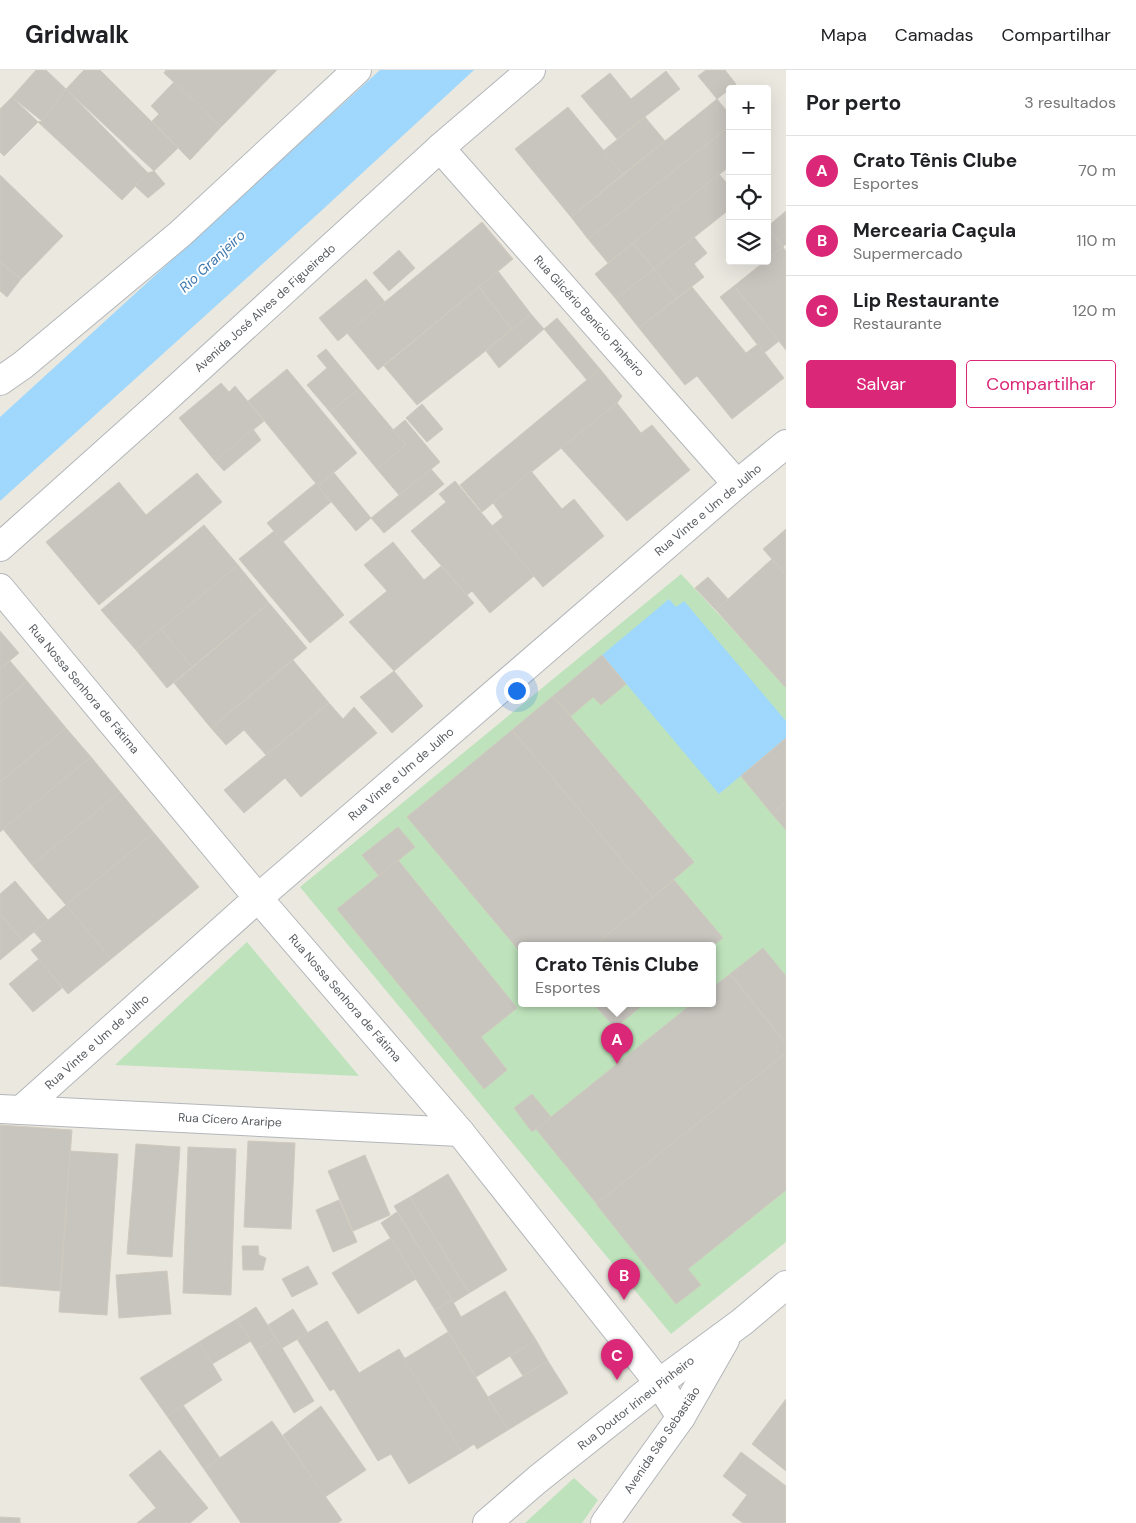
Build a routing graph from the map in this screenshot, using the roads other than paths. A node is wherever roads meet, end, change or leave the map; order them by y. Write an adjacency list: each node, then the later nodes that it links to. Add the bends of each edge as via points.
1 (357, 70): 4 (street, via 180,234)
2 (531, 70): 3 (street, Avenida José Alves de Figueiredo)
3 (440, 148): 6 (street, Rua Glicério Benício Pinheiro); 7 (street, Avenida José Alves de Figueiredo)
4 (0, 381)
5 (786, 444): 6 (street, Rua Vinte e Um de Julho)
6 (737, 484): 9 (street, Rua Vinte e Um de Julho)
7 (0, 547)
8 (0, 588): 9 (street, Rua Nossa Senhora de Fátima)
9 (258, 898): 10 (street, Rua Vinte e Um de Julho); 11 (street, Rua Nossa Senhora de Fátima)
10 (11, 1110): 11 (street, Rua Cícero Araripe)
11 (460, 1132): 14 (street, Rua Nossa Senhora de Fátima)
12 (786, 1285): 13 (street, Rua Doutor Irineu Pinheiro)
13 (731, 1330): 14 (street, Rua Doutor Irineu Pinheiro); 15 (street, Avenida São Sebastião)
14 (659, 1383): 15 (street, Rua Nossa Senhora de Fátima); 16 (street, Rua Doutor Irineu Pinheiro)
15 (681, 1417): 17 (street, Avenida São Sebastião)
16 (487, 1523)
17 (605, 1523)

